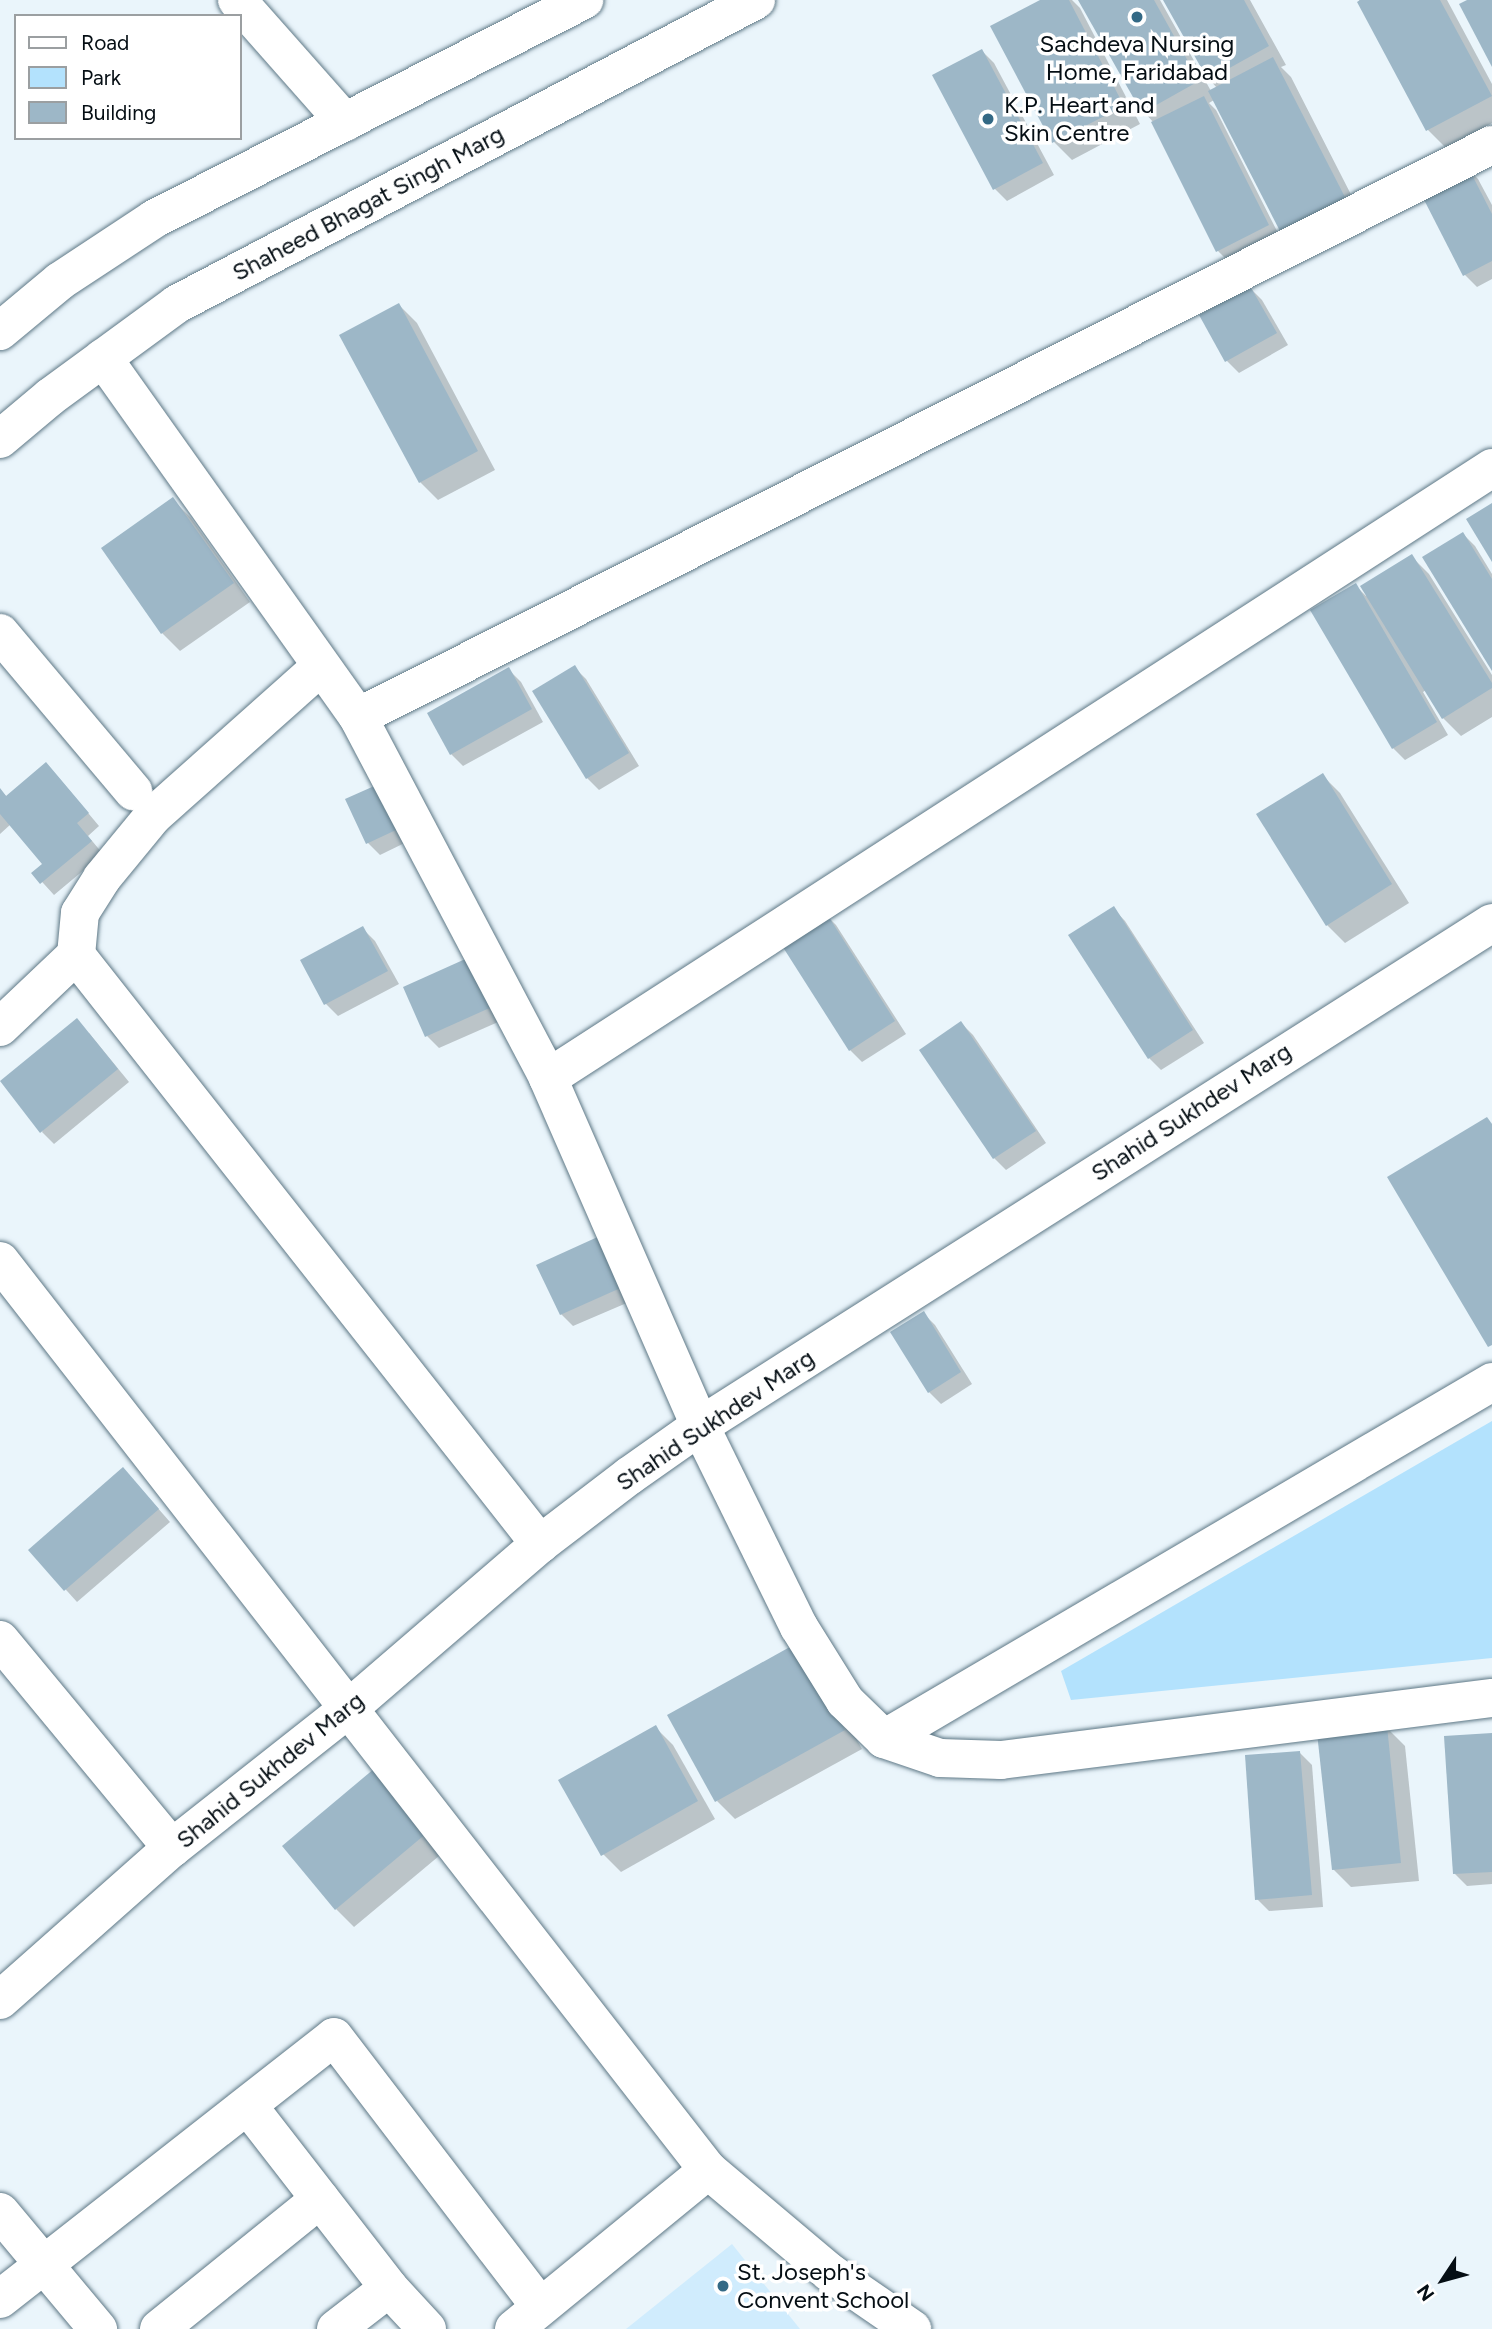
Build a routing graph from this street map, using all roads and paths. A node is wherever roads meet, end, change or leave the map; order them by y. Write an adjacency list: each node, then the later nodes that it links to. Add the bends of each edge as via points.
1 (237, 0): 4 (street)
2 (584, 0): 4 (street)
3 (757, 0): 7 (street, Shaheed Bhagat Singh Marg, via 177,304)
4 (345, 122): 6 (street, via 154,219 61,281)
5 (1492, 145): 12 (street)
6 (0, 331)
7 (103, 358): 8 (street, Shaheed Bhagat Singh Marg); 11 (street)
8 (0, 439)
9 (1492, 468): 17 (street)
10 (0, 633): 13 (street)
11 (320, 667): 12 (street); 15 (street, via 153,816 80,913)
12 (358, 717): 17 (street)
13 (133, 791)
14 (1492, 923): 20 (street, Shahid Sukhdev Marg)
15 (76, 955): 16 (street); 21 (street)
16 (0, 1027)
17 (548, 1078): 20 (street)
18 (0, 1262): 24 (street)
19 (1492, 1382): 25 (street)
20 (700, 1426): 21 (street, Shahid Sukhdev Marg); 25 (street, via 799,1627 845,1700)
21 (540, 1544): 24 (street, Shahid Sukhdev Marg)
22 (0, 1640): 26 (street)
23 (1492, 1698): 25 (street, via 1001,1760 940,1758)
24 (348, 1709): 26 (street, Shahid Sukhdev Marg); 29 (street)
25 (884, 1739)
26 (172, 1849): 27 (street, Shahid Sukhdev Marg)
27 (0, 2000)
28 (248, 2106): 30 (street); 32 (street); 35 (street, via 334,2038)
29 (708, 2170): 35 (street); 40 (street, via 829,2272)
30 (320, 2199): 33 (street); 37 (street)
31 (0, 2213): 32 (street)
32 (43, 2263): 34 (street); 36 (street)
33 (389, 2288): 38 (street); 39 (street)
34 (0, 2299)
35 (527, 2318)
36 (98, 2329)
37 (159, 2329)
38 (336, 2329)
39 (427, 2329)
40 (912, 2329)

